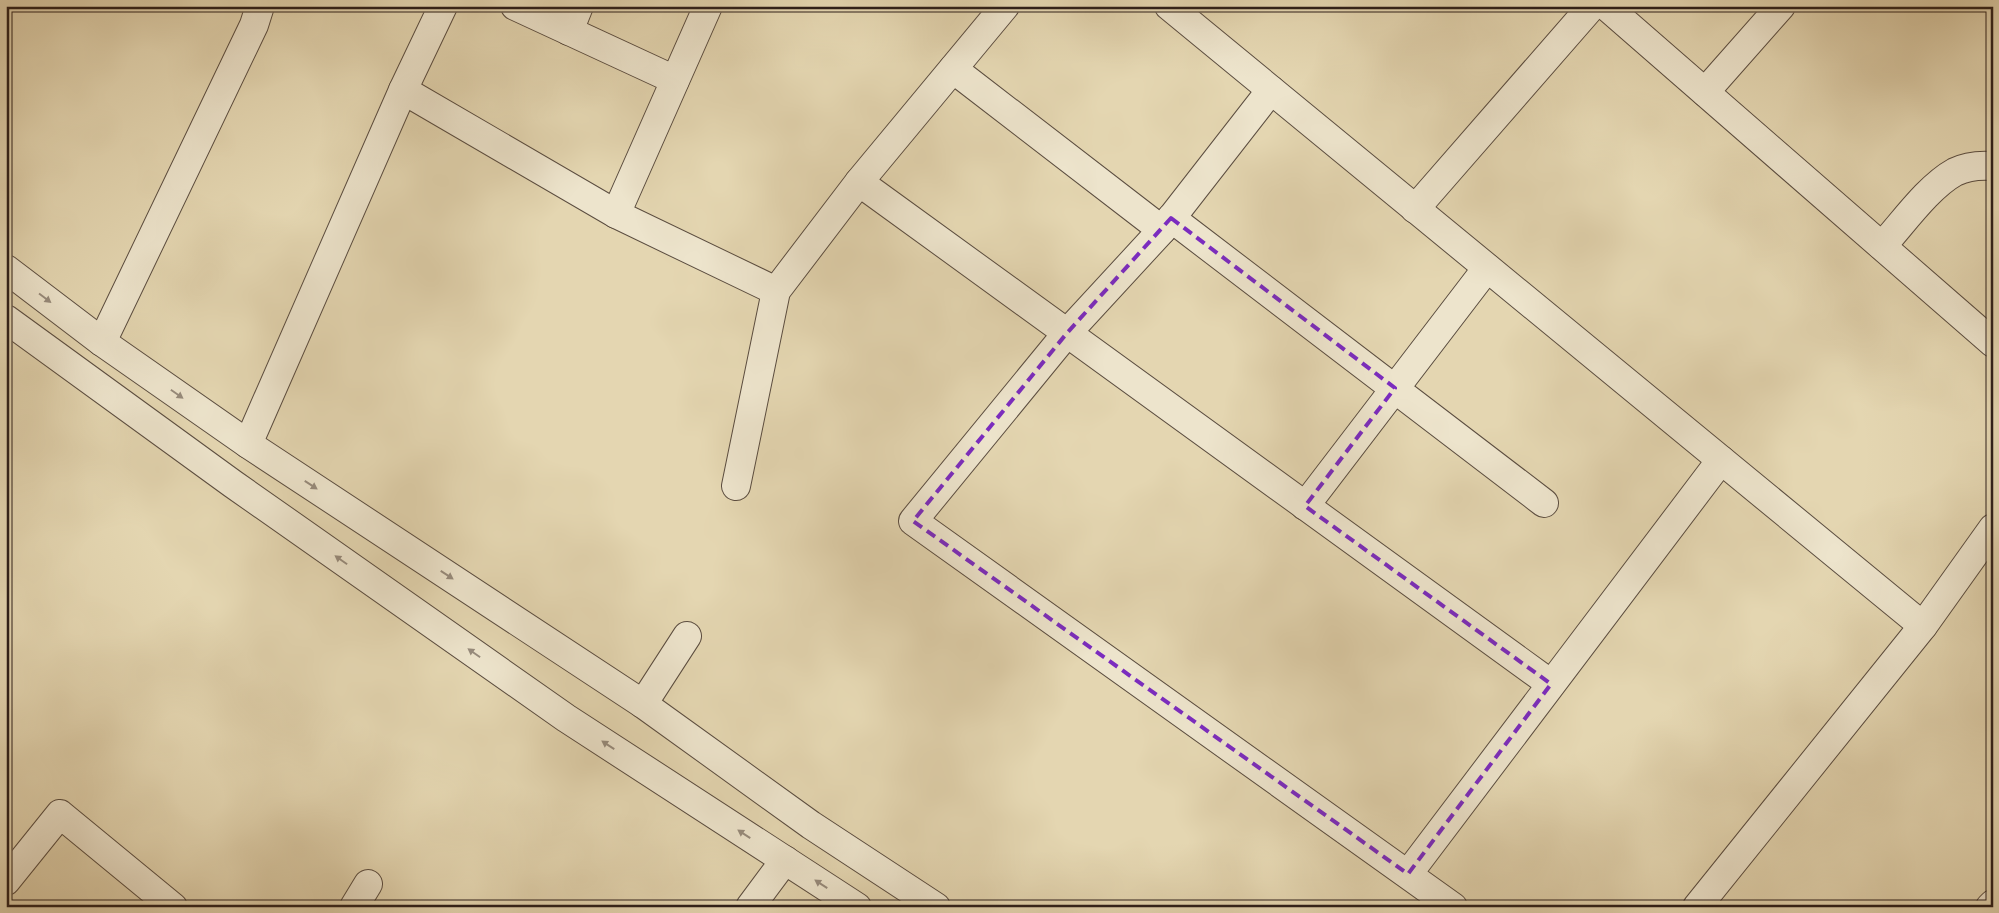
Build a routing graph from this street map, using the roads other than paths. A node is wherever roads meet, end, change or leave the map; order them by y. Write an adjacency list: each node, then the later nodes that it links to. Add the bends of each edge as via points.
1 (260, 6): 28 (street, via 250,34)
2 (443, 6): 14 (street)
3 (515, 6): 11 (street)
4 (579, 6): 11 (street)
5 (708, 6): 13 (street)
6 (1006, 6): 12 (street)
7 (1169, 6): 15 (street)
8 (1592, 6): 19 (street)
9 (1606, 6): 16 (street)
10 (1781, 6): 16 (street)
11 (568, 31): 13 (street)
12 (953, 70): 18 (street); 21 (street)
13 (676, 80): 20 (street)
14 (403, 90): 20 (street); 31 (street)
15 (1271, 90): 19 (street); 21 (street)
16 (1705, 92): 22 (street)
17 (1993, 166): 22 (street, via 1978,165 1956,172 1934,189)
18 (859, 182): 25 (street); 27 (street)
19 (1415, 209): 23 (street)
20 (616, 214): 25 (street)
21 (1167, 224): 27 (street); 30 (street)
22 (1882, 246): 29 (street)
23 (1487, 268): 30 (street); 32 (street)
24 (6, 269): 28 (street, one-way to 28)
25 (776, 291): 33 (street)
26 (6, 319): 41 (street, one-way to 26, via 566,718)
27 (1066, 333): 35 (street); 42 (street, via 913,521)
28 (102, 342): 31 (street, one-way to 31)
29 (1993, 343)
30 (1395, 388): 34 (street); 35 (street)
31 (248, 444): 40 (street, one-way to 40)
32 (1721, 460): 37 (street); 39 (street)
33 (736, 486)
34 (1544, 503)
35 (1306, 506): 39 (street)
36 (1993, 528): 37 (street)
37 (1923, 626): 45 (street)
38 (687, 636): 40 (street)
39 (1551, 684): 42 (street)
40 (643, 704): 51 (street, via 811,825)
41 (785, 860): 49 (street); 50 (street, one-way to 41)
42 (1408, 874): 52 (street)
43 (6, 881): 47 (street, via 60,814)
44 (368, 884): 48 (street)
45 (1705, 904)
46 (1993, 904): 53 (street)
47 (173, 907)
48 (354, 907)
49 (750, 907)
50 (857, 907)
51 (936, 907)
52 (1453, 907)
53 (1990, 907)

